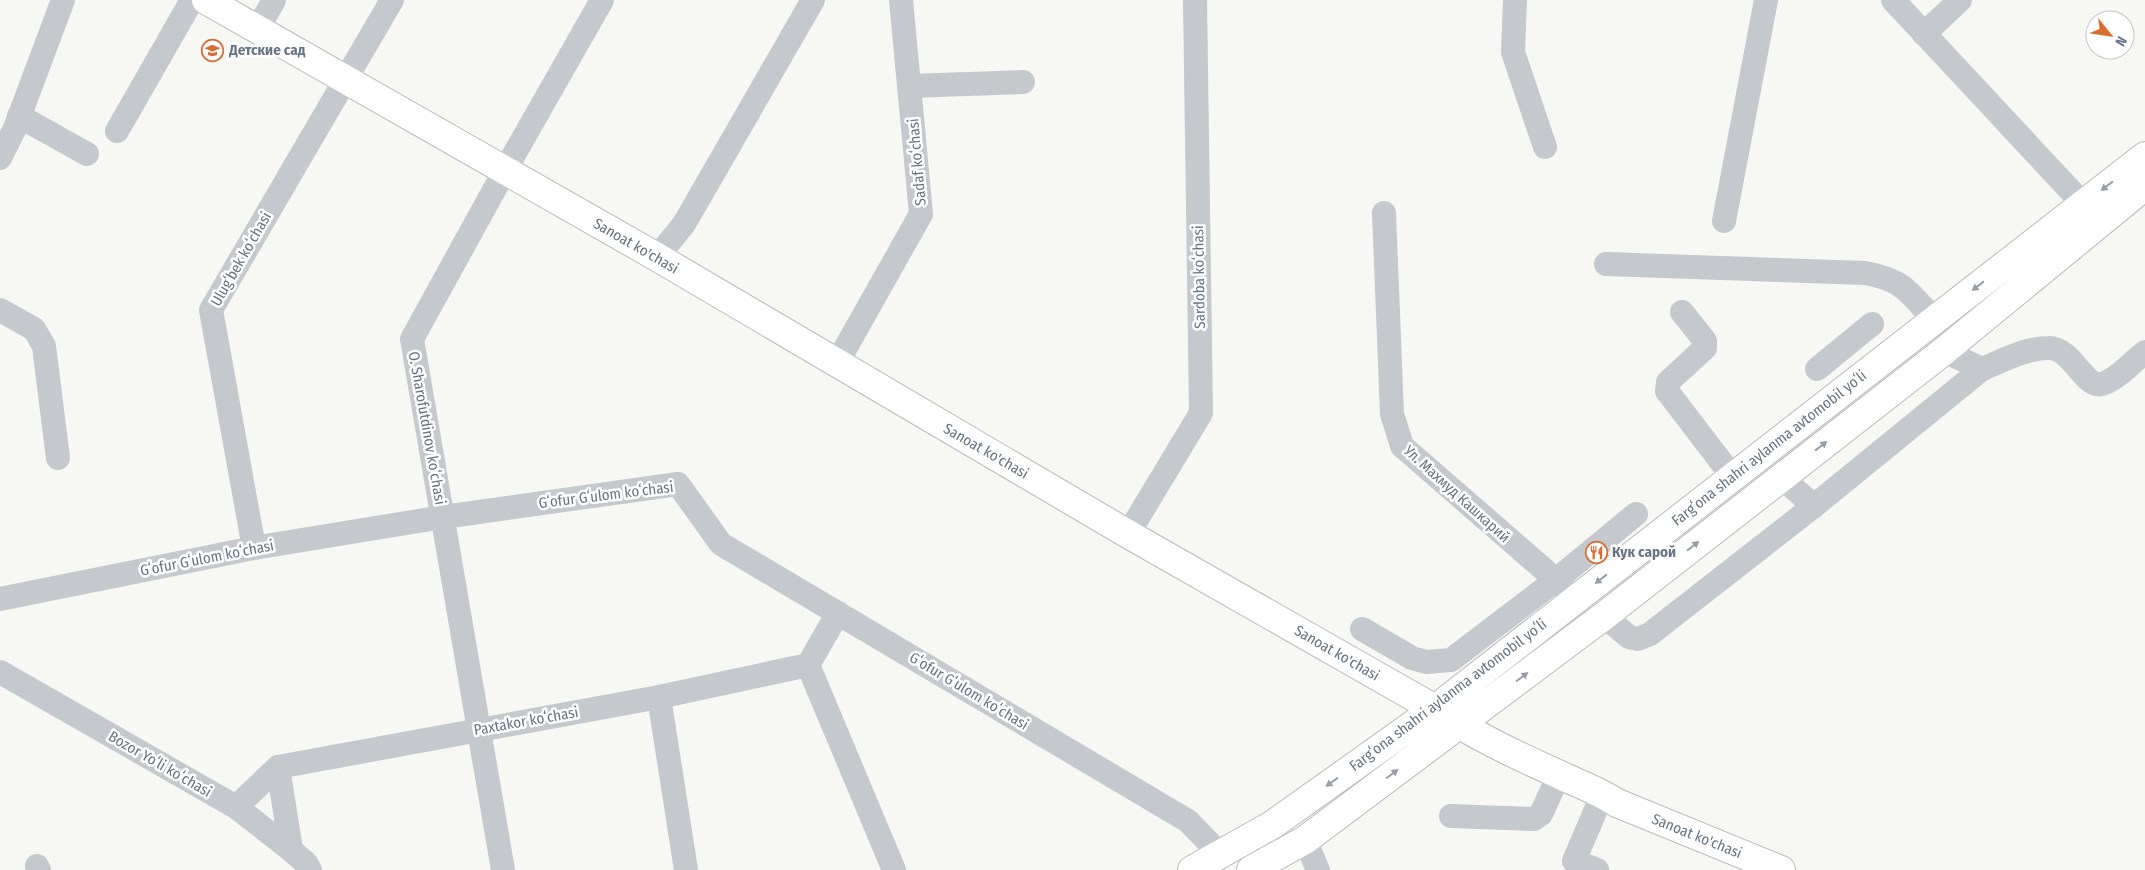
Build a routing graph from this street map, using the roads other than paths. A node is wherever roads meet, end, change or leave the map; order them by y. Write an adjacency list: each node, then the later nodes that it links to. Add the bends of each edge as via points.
1 (63, 0): 19 (street)
2 (192, 0): 20 (street)
3 (206, 0): 14 (main road, Sanoat ko'chasi)
4 (274, 0): 14 (street)
5 (392, 0): 16 (street, Ulugʻbek koʻchasi)
6 (602, 0): 25 (street, O. Sharofutdinov koʻchasi)
7 (813, 0): 30 (street, via 684,224)
8 (901, 0): 18 (street, Sadaf koʻchasi)
9 (1195, 0): 49 (street, Sardoba koʻchasi, via 1202,414)
10 (1515, 0): 21 (street, via 1512,52)
11 (1766, 0): 29 (street)
12 (1893, 0): 15 (street)
13 (1960, 0): 15 (street)
14 (257, 30): 16 (main road, Sanoat ko'chasi)
15 (1924, 34): 27 (street)
16 (345, 81): 25 (main road, Sanoat ko'chasi); 50 (street, Ulugʻbek koʻchasi, via 211,310)
17 (1024, 82): 18 (street)
18 (909, 86): 39 (street, Sadaf koʻchasi, via 921,214)
19 (11, 122): 22 (street); 24 (street)
20 (117, 131)
21 (1544, 147)
22 (87, 154)
23 (2145, 156): 27 (main road, Fargʻona shahri aylanma avtomobil yoʻli, one-way to 27)
24 (0, 158)
25 (504, 172): 30 (main road, Sanoat ko'chasi); 48 (street, O. Sharofutdinov koʻchasi, via 412,339)
26 (2145, 186): 37 (main road, Fargʻona shahri aylanma avtomobil yoʻli)
27 (2083, 204): 34 (main road, Fargʻona shahri aylanma avtomobil yoʻli, one-way to 34)
28 (1384, 213): 51 (street, Ул. Махмуд Кашкарий, via 1392,414 1402,446)
29 (1724, 221)
30 (657, 258): 39 (main road, Sanoat ko'chasi)
31 (1606, 264): 34 (street, via 1865,273 1886,277 1904,286)
32 (0, 310): 43 (street, via 34,329 44,346)
33 (1682, 312): 44 (street, via 1705,341 1705,348 1668,382 1667,391)
34 (1934, 320): 40 (main road, Fargʻona shahri aylanma avtomobil yoʻli)
35 (1872, 324): 36 (street)
36 (1852, 340): 40 (street); 41 (street)
37 (1944, 350): 42 (street); 45 (main road, Fargʻona shahri aylanma avtomobil yoʻli, one-way to 37)
38 (2145, 352): 42 (street, via 2100,385 2092,383 2068,354 2049,347)
39 (837, 363): 49 (main road, Sanoat ko'chasi)
40 (1874, 367): 44 (main road, Fargʻona shahri aylanma avtomobil yoʻli)
41 (1816, 369)
42 (1982, 369): 46 (street)
43 (58, 458)
44 (1732, 476): 53 (main road, Fargʻona shahri aylanma avtomobil yoʻli, one-way to 53)
45 (1781, 477): 46 (street); 55 (main road, Fargʻona shahri aylanma avtomobil yoʻli, one-way to 45)
46 (1814, 506): 55 (street, via 1650,634 1638,640 1628,637)
47 (1636, 514): 51 (street)
48 (443, 517): 50 (street, Gʻofur Gʻulom koʻchasi); 54 (street, Gʻofur Gʻulom koʻchasi, via 678,484 721,544); 62 (street, O. Sharofutdinov koʻchasi)
49 (1128, 534): 60 (main road, Sanoat ko'chasi)
50 (254, 548): 52 (street, Gʻofur Gʻulom koʻchasi)
51 (1556, 580): 53 (street, Ул. Махмуд Кашкарий); 56 (street, via 1451,660 1426,662 1412,658)
52 (0, 599)
53 (1574, 600): 60 (main road, Fargʻona shahri aylanma avtomobil yoʻli)
54 (838, 613): 57 (street); 70 (street, Gʻofur Gʻulom koʻchasi, via 1188,821)
55 (1604, 616): 61 (main road, Fargʻona shahri aylanma avtomobil yoʻli, one-way to 55)
56 (1362, 629)
57 (808, 665): 59 (street, Paxtakor koʻchasi); 75 (street)
58 (0, 672): 66 (street, Bozor Yoʻli koʻchasi)
59 (659, 697): 62 (street, Paxtakor koʻchasi); 74 (street)
60 (1435, 709): 61 (main road, Sanoat ko'chasi); 70 (main road, Fargʻona shahri aylanma avtomobil yoʻli, one-way to 70, via 1272,825)
61 (1458, 725): 64 (main road, Sanoat ko'chasi); 68 (main road, Fargʻona shahri aylanma avtomobil yoʻli, one-way to 61)
62 (478, 729): 63 (street, Paxtakor koʻchasi); 73 (street, O. Sharofutdinov koʻchasi)
63 (278, 767): 66 (street); 69 (street)
64 (1559, 775): 65 (main road, Sanoat ko'chasi); 67 (street, via 1541,814 1534,819)
65 (1603, 793): 71 (street); 80 (main road, Sanoat ko'chasi, via 1617,804)
66 (236, 807): 69 (street, Bozor Yoʻli koʻchasi)
67 (1451, 816)
68 (1304, 840): 77 (main road, Fargʻona shahri aylanma avtomobil yoʻli); 78 (street)
69 (291, 850): 72 (street, Bozor Yoʻli koʻchasi)
70 (1220, 854): 76 (main road, Fargʻona shahri aylanma avtomobil yoʻli)
71 (1572, 865): 79 (street)
72 (310, 870)
73 (503, 870)
74 (686, 870)
75 (894, 870)
76 (1192, 870)
77 (1251, 870)
78 (1318, 870)
79 (1597, 870)
80 (1781, 870)

